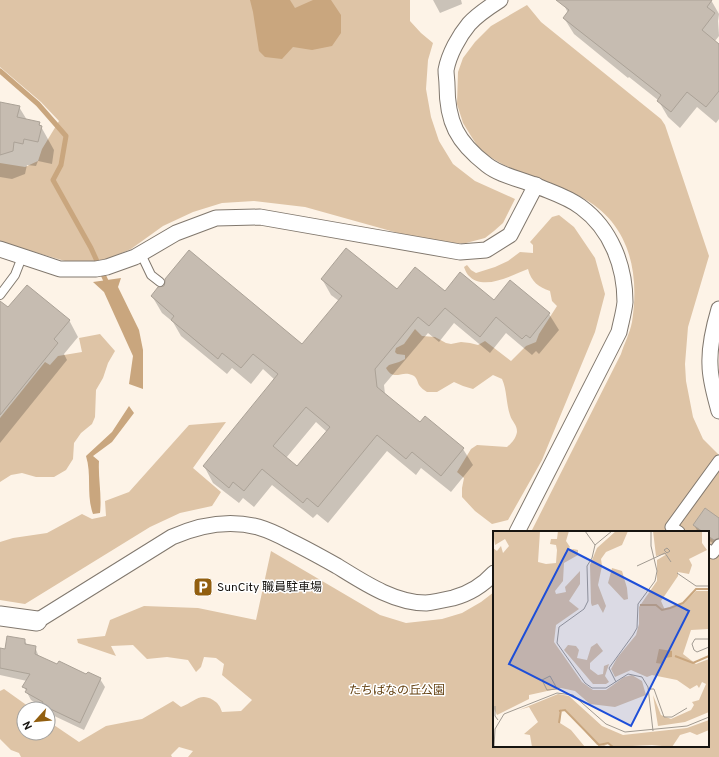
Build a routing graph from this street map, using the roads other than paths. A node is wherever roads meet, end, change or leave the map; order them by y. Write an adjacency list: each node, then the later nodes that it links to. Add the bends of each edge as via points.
1 (494, 2): 2 (street, via 469,24 451,53 446,70 449,116 465,145 477,157 502,173)
2 (536, 185): 4 (street, via 510,235 486,250 460,252 260,217 216,218 176,233); 11 (street, via 580,206 605,231 621,267 625,303 619,332)
3 (0, 250): 5 (street)
4 (141, 254): 5 (street, via 101,268 60,268); 6 (lane, via 151,275)
5 (22, 256): 7 (lane, via 15,275)
6 (160, 282)
7 (0, 295)
8 (719, 309): 9 (street, via 712,338 710,364)
9 (719, 411)
10 (719, 461): 12 (street, via 671,527)
11 (518, 531)
12 (677, 531)
13 (719, 545): 14 (street, via 713,553)
14 (709, 551)
15 (493, 574): 17 (street, via 473,590 462,595 425,603 408,600 378,590 276,534 258,527 222,523 193,529 172,537)
16 (0, 616): 17 (street)
17 (37, 621)

